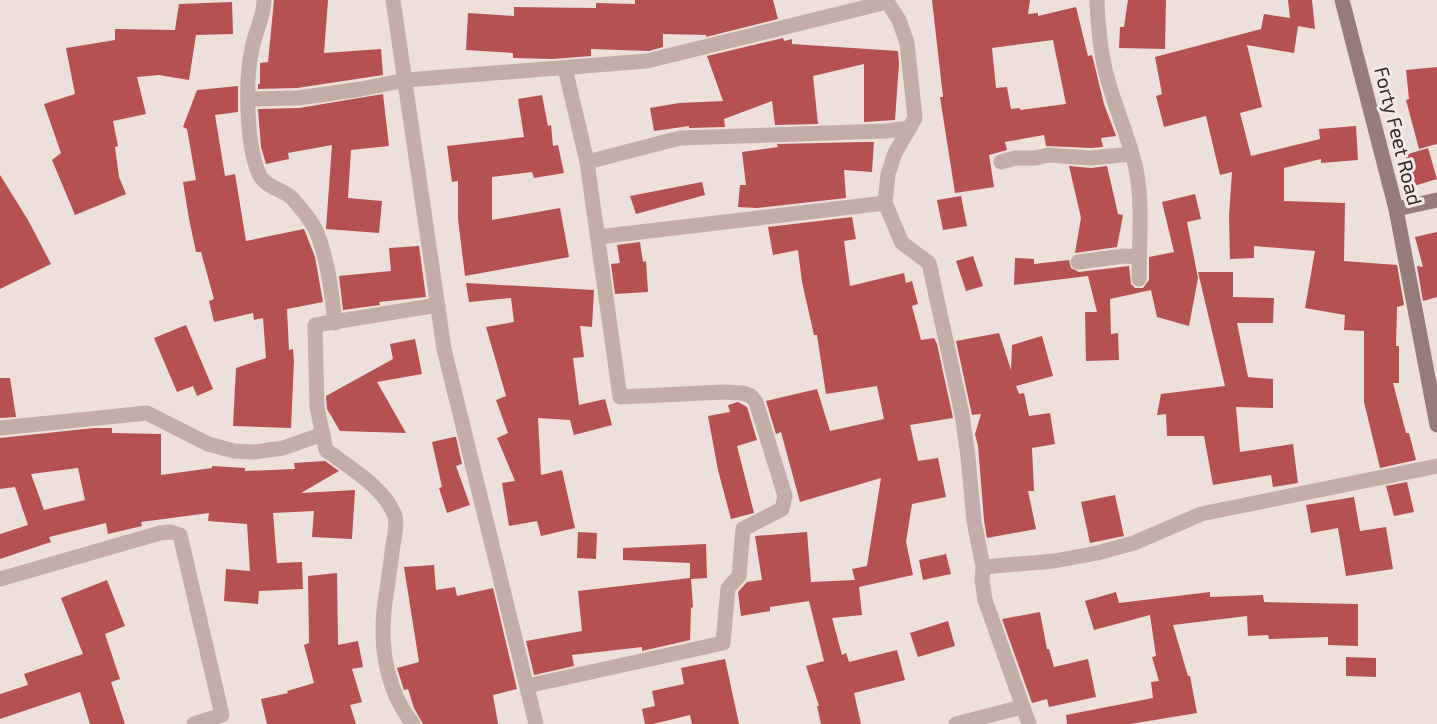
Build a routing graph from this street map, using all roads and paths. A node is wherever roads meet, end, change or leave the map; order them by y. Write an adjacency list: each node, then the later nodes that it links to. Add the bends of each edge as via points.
1 (264, 0): 8 (street, via 252,49)
2 (393, 0): 7 (street)
3 (1098, 0): 10 (street, via 1107,78)
4 (1342, 0): 15 (main road, Forty Feet Road)
5 (886, 1): 6 (street, via 647,61); 9 (street, via 899,20 907,43 915,118)
6 (565, 68): 7 (street); 11 (street)
7 (406, 80): 8 (street, via 298,98); 20 (street)
8 (248, 99): 21 (street, via 251,142 260,177 292,197 317,231)
9 (910, 128): 11 (street, via 680,138); 14 (street, via 895,153)
10 (1131, 154): 12 (street, via 1091,158 1048,155); 17 (street, via 1140,208)
11 (587, 162): 16 (street)
12 (1001, 162)
13 (1437, 200): 15 (main road)
14 (885, 203): 16 (street); 26 (street, via 902,243 929,263 962,414)
15 (1396, 209): 22 (main road, Forty Feet Road)
16 (598, 237): 28 (street, via 620,397 724,392 751,396 785,496 784,505 743,529 739,576 728,588 723,643)
17 (1139, 257): 18 (street); 19 (street)
18 (1077, 262)
19 (1139, 279)
20 (438, 305): 21 (street); 28 (street, via 444,349)
21 (335, 323): 24 (street, via 315,326)
22 (1437, 425)
23 (0, 428): 24 (street, via 147,413 208,444 254,452 283,448)
24 (323, 434): 32 (street, via 326,450 386,500 396,518 384,612 385,665 401,710)
25 (1437, 466): 26 (street, via 1201,514 1134,543 1097,553)
26 (983, 567): 29 (street, via 985,600)
27 (0, 579): 30 (street, via 160,533 180,535)
28 (527, 686): 33 (street)
29 (1022, 707): 34 (street); 35 (street)
30 (223, 719): 31 (street)
31 (194, 724)
32 (413, 724)
33 (536, 724)
34 (956, 724)
35 (1029, 724)

